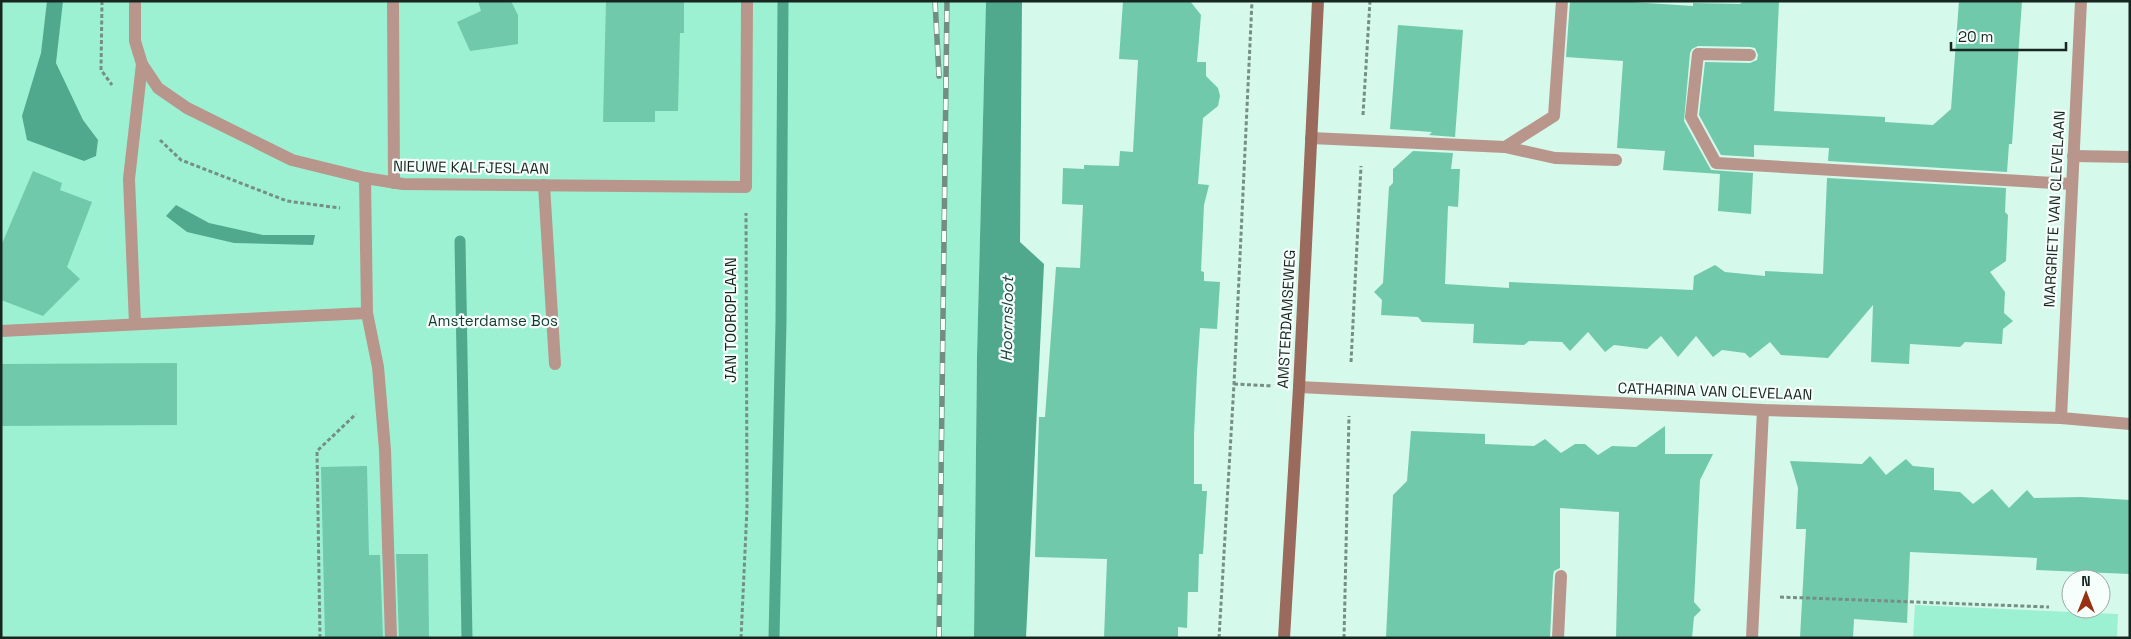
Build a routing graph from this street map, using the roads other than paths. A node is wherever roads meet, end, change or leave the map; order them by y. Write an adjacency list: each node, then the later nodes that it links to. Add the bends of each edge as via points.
1 (135, 1): 8 (street, NIEUWE KALFJESLAAN, via 135,41)
2 (393, 1): 15 (street)
3 (747, 1): 17 (street, NIEUWE KALFJESLAAN, via 746,187)
4 (1318, 1): 9 (main road, AMSTERDAMSEWEG)
5 (1562, 1): 10 (street, via 1554,116)
6 (2081, 1): 11 (street, MARGRIETE VAN CLEVELAAN)
7 (1750, 55): 16 (street, via 1698,54 1691,117 1716,163)
8 (142, 64): 14 (street, NIEUWE KALFJESLAAN, via 158,88 187,108 292,160); 19 (street, via 129,179)
9 (1312, 138): 10 (street); 22 (main road, AMSTERDAMSEWEG)
10 (1505, 147): 13 (street, via 1555,158)
11 (2073, 156): 12 (street); 16 (street, MARGRIETE VAN CLEVELAAN)
12 (2130, 157)
13 (1616, 160)
14 (365, 178): 15 (street, NIEUWE KALFJESLAAN); 18 (street)
15 (394, 183): 17 (street, NIEUWE KALFJESLAAN)
16 (2072, 184): 24 (street, MARGRIETE VAN CLEVELAAN)
17 (544, 185): 21 (street)
18 (367, 313): 19 (street); 27 (street, via 378,367 385,450)
19 (135, 324): 20 (street)
20 (1, 330)
21 (555, 364)
22 (1299, 387): 23 (street, CATHARINA VAN CLEVELAAN); 28 (main road, AMSTERDAMSEWEG)
23 (1763, 410): 24 (street, CATHARINA VAN CLEVELAAN); 30 (street)
24 (2060, 418): 25 (street, CATHARINA VAN CLEVELAAN)
25 (2130, 424)
26 (1561, 576): 29 (street)
27 (391, 638)
28 (1284, 638)
29 (1558, 638)
30 (1752, 638)

